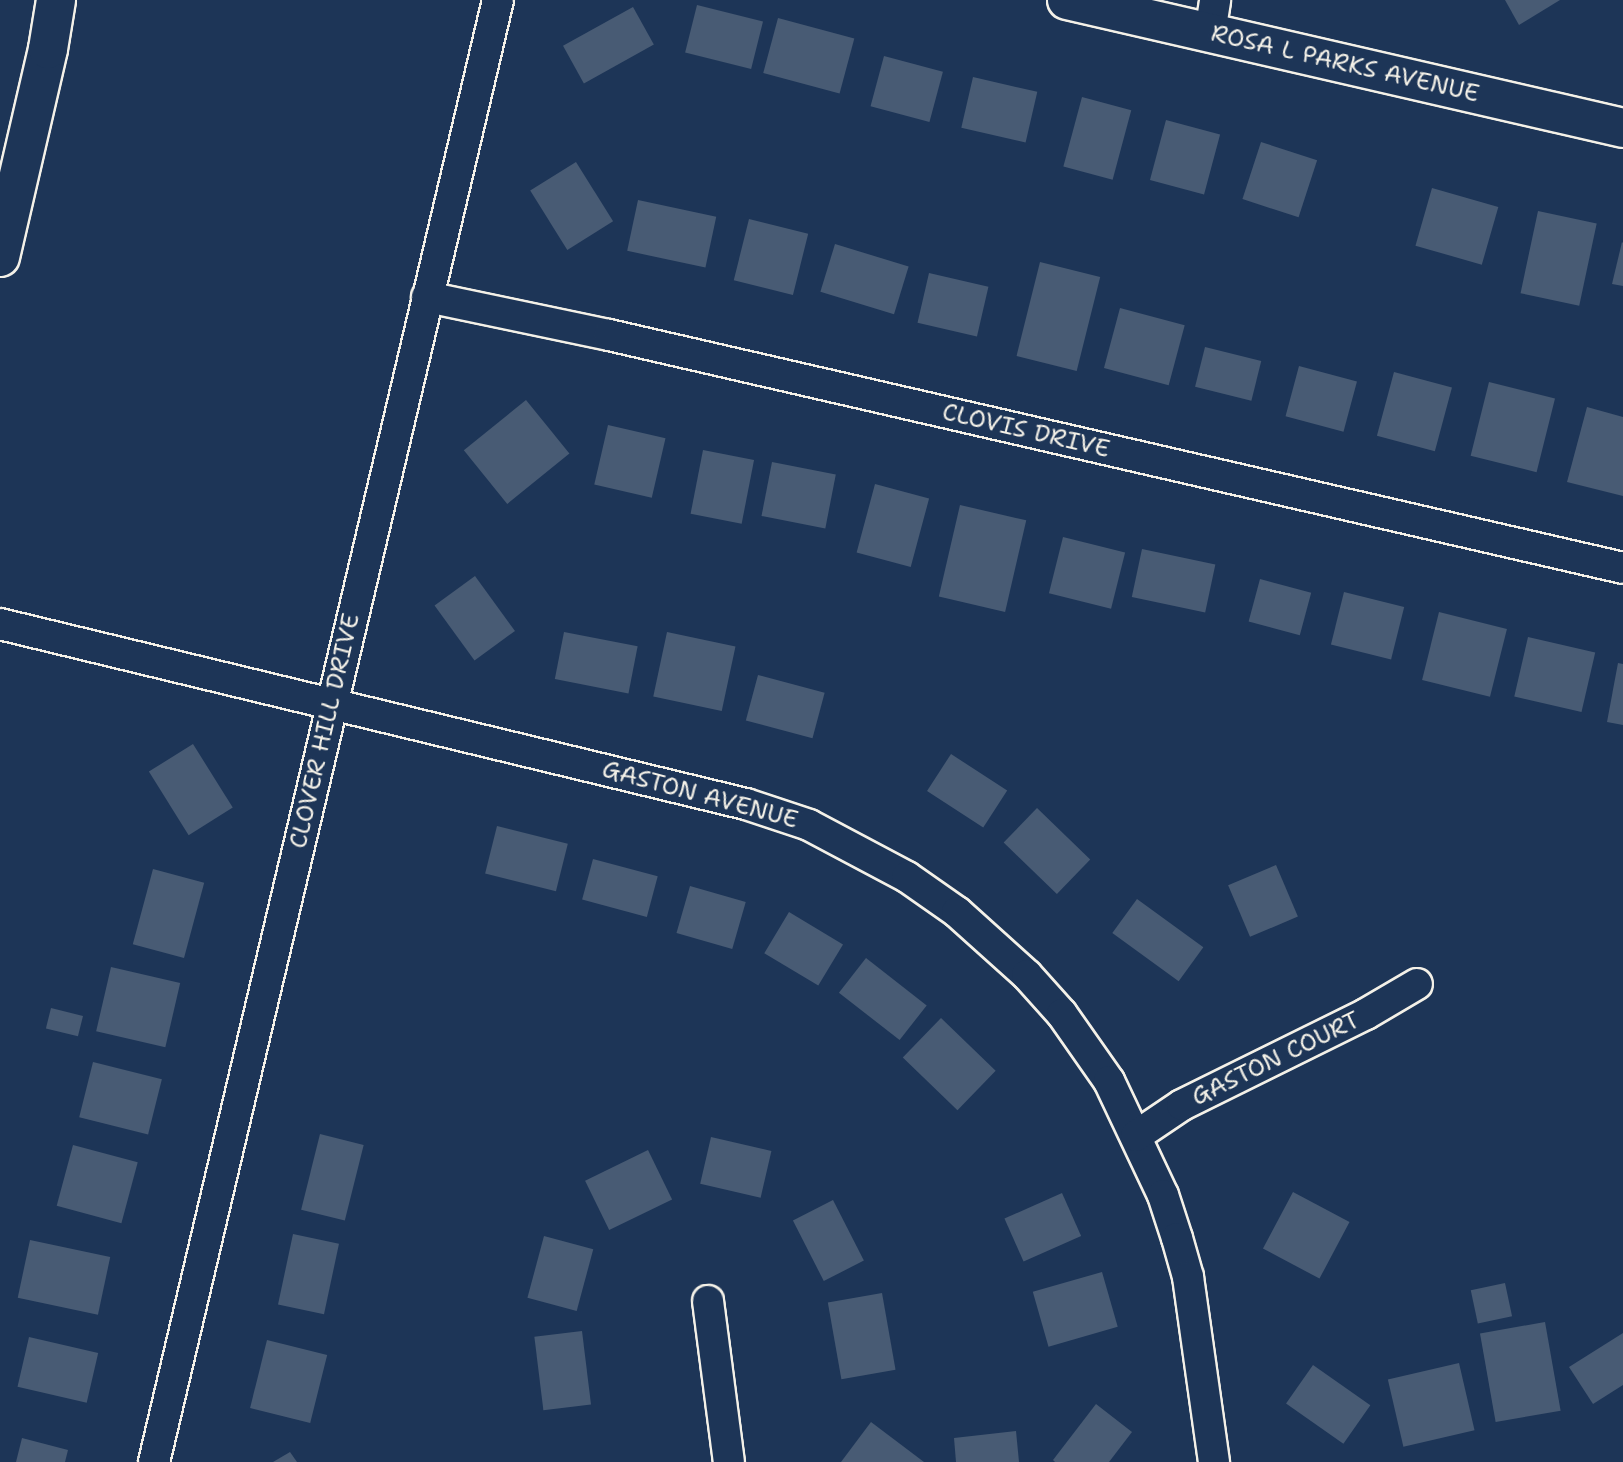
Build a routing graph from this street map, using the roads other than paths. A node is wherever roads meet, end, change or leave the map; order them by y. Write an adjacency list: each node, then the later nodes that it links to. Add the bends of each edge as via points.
1 (56, 0): 6 (street)
2 (498, 0): 7 (street, CLOVER HILL DRIVE)
3 (1067, 0): 4 (street, ROSA L PARKS AVENUE)
4 (1212, 16): 5 (street, ROSA L PARKS AVENUE)
5 (1623, 128)
6 (0, 257)
7 (427, 297): 8 (street, CLOVIS DRIVE); 10 (street, CLOVER HILL DRIVE)
8 (1623, 568)
9 (0, 624): 10 (street, GASTON AVENUE)
10 (332, 704): 12 (street, GASTON AVENUE, via 746,804 809,825 862,851 957,912 1027,975 1093,1056); 14 (street, CLOVER HILL DRIVE)
11 (1417, 984): 12 (street, GASTON COURT, via 1182,1105)
12 (1136, 1136): 16 (street, GASTON AVENUE, via 1163,1195 1188,1277)
13 (708, 1301): 15 (street)
14 (154, 1462)
15 (729, 1462)
16 (1214, 1462)

